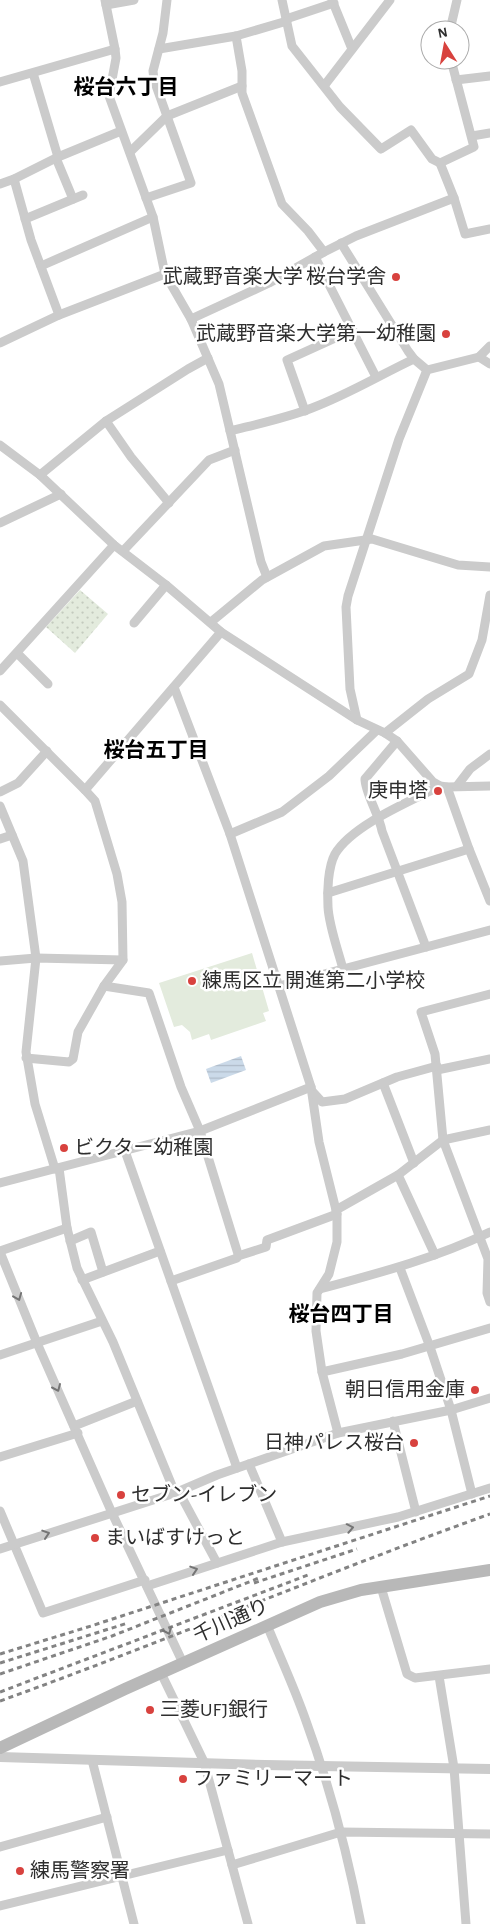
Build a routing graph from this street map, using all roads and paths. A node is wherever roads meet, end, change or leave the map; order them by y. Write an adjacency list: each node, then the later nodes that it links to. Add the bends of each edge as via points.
1 (134, 0): 6 (street)
2 (167, 0): 12 (street)
3 (282, 0): 8 (street)
4 (390, 0): 13 (street)
5 (457, 0): 9 (street)
6 (106, 2): 11 (street)
7 (333, 2): 8 (street); 13 (street)
8 (287, 20): 10 (street); 20 (street, via 292,46)
9 (452, 20)
10 (236, 36): 12 (street); 19 (street)
11 (115, 49): 15 (street); 22 (street, via 109,96)
12 (159, 49): 21 (street, via 154,80)
13 (352, 49): 20 (street)
14 (454, 70): 17 (street)
15 (33, 73): 18 (street); 26 (street)
16 (490, 76): 17 (street)
17 (456, 80): 24 (street)
18 (0, 82)
19 (242, 86): 21 (street); 38 (street, via 282,204)
20 (324, 86): 27 (street, via 381,149 411,130 432,159)
21 (167, 116): 25 (street); 31 (street, via 191,183)
22 (121, 131): 25 (street); 26 (street)
23 (490, 134): 24 (street)
24 (472, 136): 27 (street, via 474,147)
25 (130, 152): 31 (street)
26 (57, 157): 28 (street); 33 (street)
27 (440, 163): 32 (street)
28 (14, 179): 29 (street); 35 (street)
29 (0, 184)
30 (83, 194): 33 (street)
31 (146, 198): 34 (street)
32 (454, 198): 36 (street, via 466,234); 37 (street)
33 (73, 199): 35 (street)
34 (153, 217): 40 (street); 41 (street)
35 (25, 219): 40 (street)
36 (490, 228)
37 (341, 243): 38 (street); 49 (street)
38 (324, 252): 39 (street)
39 (315, 257): 43 (street, via 269,283); 44 (street)
40 (41, 266): 42 (street)
41 (165, 274): 42 (street); 43 (street)
42 (60, 315): 45 (street)
43 (191, 318): 48 (street)
44 (353, 330): 52 (street); 53 (street, via 287,360)
45 (0, 342)
46 (490, 346): 47 (street)
47 (479, 357): 50 (street); 51 (street)
48 (208, 358): 54 (street); 55 (street, via 219,384)
49 (414, 359): 51 (street); 52 (street)
50 (490, 364)
51 (427, 370): 62 (street, via 399,438)
52 (376, 377): 53 (street)
53 (305, 411): 55 (street)
54 (106, 421): 58 (street); 60 (street)
55 (230, 431): 57 (street)
56 (0, 445): 58 (street)
57 (235, 450): 60 (street, via 209,460); 66 (street)
58 (40, 475): 59 (street)
59 (61, 494): 61 (street); 63 (street)
60 (169, 503): 64 (street)
61 (0, 523)
62 (367, 539): 65 (street, via 458,565); 66 (street, via 324,546); 77 (street, via 346,607 350,689)
63 (114, 545): 64 (street); 72 (street)
64 (123, 551): 67 (street)
65 (490, 567)
66 (267, 577): 69 (street)
67 (166, 585): 69 (street); 70 (street)
68 (490, 595): 78 (street, via 482,640 469,674)
69 (211, 622): 71 (street)
70 (134, 624)
71 (221, 632): 75 (street); 77 (street)
72 (17, 652): 73 (street); 74 (street)
73 (0, 671)
74 (48, 684)
75 (174, 687): 85 (street); 89 (street)
76 (0, 705): 80 (street)
77 (357, 720): 78 (street)
78 (381, 731): 79 (street); 89 (street, via 282,812)
79 (397, 741): 84 (street, via 433,782); 88 (street, via 365,779)
80 (47, 751): 85 (street); 86 (street, via 18,783)
81 (490, 754): 82 (street, via 470,769)
82 (457, 786): 83 (street); 84 (street)
83 (490, 786)
84 (444, 787): 88 (street); 92 (street)
85 (85, 790): 99 (street, via 95,801 117,874 122,902)
86 (0, 792)
87 (0, 806): 90 (street)
88 (379, 817): 93 (street); 94 (street, via 350,838 336,854)
89 (230, 834): 103 (street)
90 (12, 835): 91 (street); 98 (street, via 23,861)
91 (0, 839)
92 (469, 849): 93 (street); 95 (street)
93 (397, 872): 94 (street); 97 (street)
94 (328, 893): 101 (street, via 328,907)
95 (490, 901)
96 (490, 930): 97 (street)
97 (426, 947): 101 (street)
98 (36, 958): 99 (street); 100 (street); 105 (street)
99 (123, 960): 102 (street)
100 (0, 961)
101 (343, 969): 103 (street)
102 (104, 986): 105 (street, via 78,1032 73,1059 69,1062); 111 (street, via 149,993 180,1086)
103 (279, 986): 109 (street)
104 (490, 994): 107 (street, via 421,1012)
105 (26, 1058): 115 (street, via 35,1104)
106 (490, 1059): 107 (street)
107 (437, 1068): 108 (street); 112 (street)
108 (383, 1083): 109 (street, via 344,1099 326,1102 322,1102); 114 (street)
109 (311, 1089): 111 (street); 118 (street, via 319,1142)
110 (490, 1130): 112 (street)
111 (200, 1131): 113 (street); 126 (street)
112 (443, 1140): 114 (street); 121 (street)
113 (125, 1151): 115 (street); 124 (street)
114 (414, 1163): 116 (street)
115 (57, 1168): 117 (street); 119 (street)
116 (398, 1175): 118 (street); 125 (street)
117 (0, 1183)
118 (337, 1212): 126 (street); 131 (street, via 337,1242 329,1274)
119 (67, 1228): 122 (street); 123 (street)
120 (490, 1232): 121 (street)
121 (479, 1237): 125 (street); 132 (street, via 488,1259 487,1293)
122 (70, 1241): 128 (street, via 91,1232); 129 (street)
123 (0, 1251): 135 (street, one-way to 135)
124 (160, 1251): 128 (street); 130 (street)
125 (435, 1255): 127 (street)
126 (238, 1256): 130 (street)
127 (400, 1268): 131 (street); 136 (street)
128 (104, 1272): 129 (street)
129 (82, 1280): 133 (street)
130 (171, 1281): 147 (street)
131 (320, 1289): 138 (street, via 317,1293 316,1331)
132 (490, 1302)
133 (102, 1321): 135 (street); 140 (street)
134 (490, 1328): 136 (street)
135 (37, 1343): 137 (street); 143 (street, one-way to 143)
136 (430, 1347): 138 (street); 141 (street)
137 (0, 1355)
138 (322, 1372): 144 (street)
139 (490, 1398): 141 (street)
140 (137, 1401): 143 (street); 149 (street)
141 (451, 1410): 142 (street); 150 (street)
142 (393, 1421): 144 (street); 153 (street)
143 (76, 1429): 145 (street); 152 (street)
144 (338, 1433): 146 (street)
145 (0, 1457)
146 (249, 1464): 147 (street); 154 (street)
147 (237, 1468): 149 (street)
148 (490, 1488): 150 (street)
149 (177, 1492): 152 (street); 157 (street)
150 (472, 1494): 153 (street)
151 (0, 1511): 155 (street)
152 (112, 1512): 155 (street, one-way to 152); 159 (street)
153 (416, 1512): 154 (street, one-way to 153)
154 (282, 1542): 157 (street)
155 (14, 1544): 156 (street); 159 (street, via 43,1614)
156 (0, 1549)
157 (217, 1563): 159 (street, one-way to 157)
158 (490, 1570): 160 (main road, 千川通り)
159 (146, 1583): 162 (street, one-way to 162)
160 (381, 1587): 161 (main road, 千川通り, via 343,1594); 165 (street, via 407,1674 415,1678)
161 (266, 1626): 162 (main road, 千川通り); 170 (street)
162 (183, 1663): 164 (main road, 千川通り)
163 (490, 1669): 165 (street)
164 (161, 1673): 166 (main road, 千川通り); 169 (street)
165 (439, 1676): 171 (street)
166 (0, 1748)
167 (0, 1757): 168 (street)
168 (92, 1760): 169 (street); 173 (street)
169 (204, 1762): 170 (street); 178 (street)
170 (322, 1766): 171 (street); 174 (street)
171 (454, 1768): 172 (street); 176 (street)
172 (490, 1769)
173 (107, 1817): 177 (street); 180 (street)
174 (342, 1832): 176 (street); 179 (street); 184 (street)
175 (490, 1834): 176 (street)
176 (459, 1835): 185 (street)
177 (0, 1847)
178 (228, 1850): 179 (street); 180 (street)
179 (232, 1865): 183 (street)
180 (122, 1876): 181 (street); 182 (street)
181 (0, 1906)
182 (134, 1924)
183 (248, 1924)
184 (361, 1924)
185 (466, 1924)

